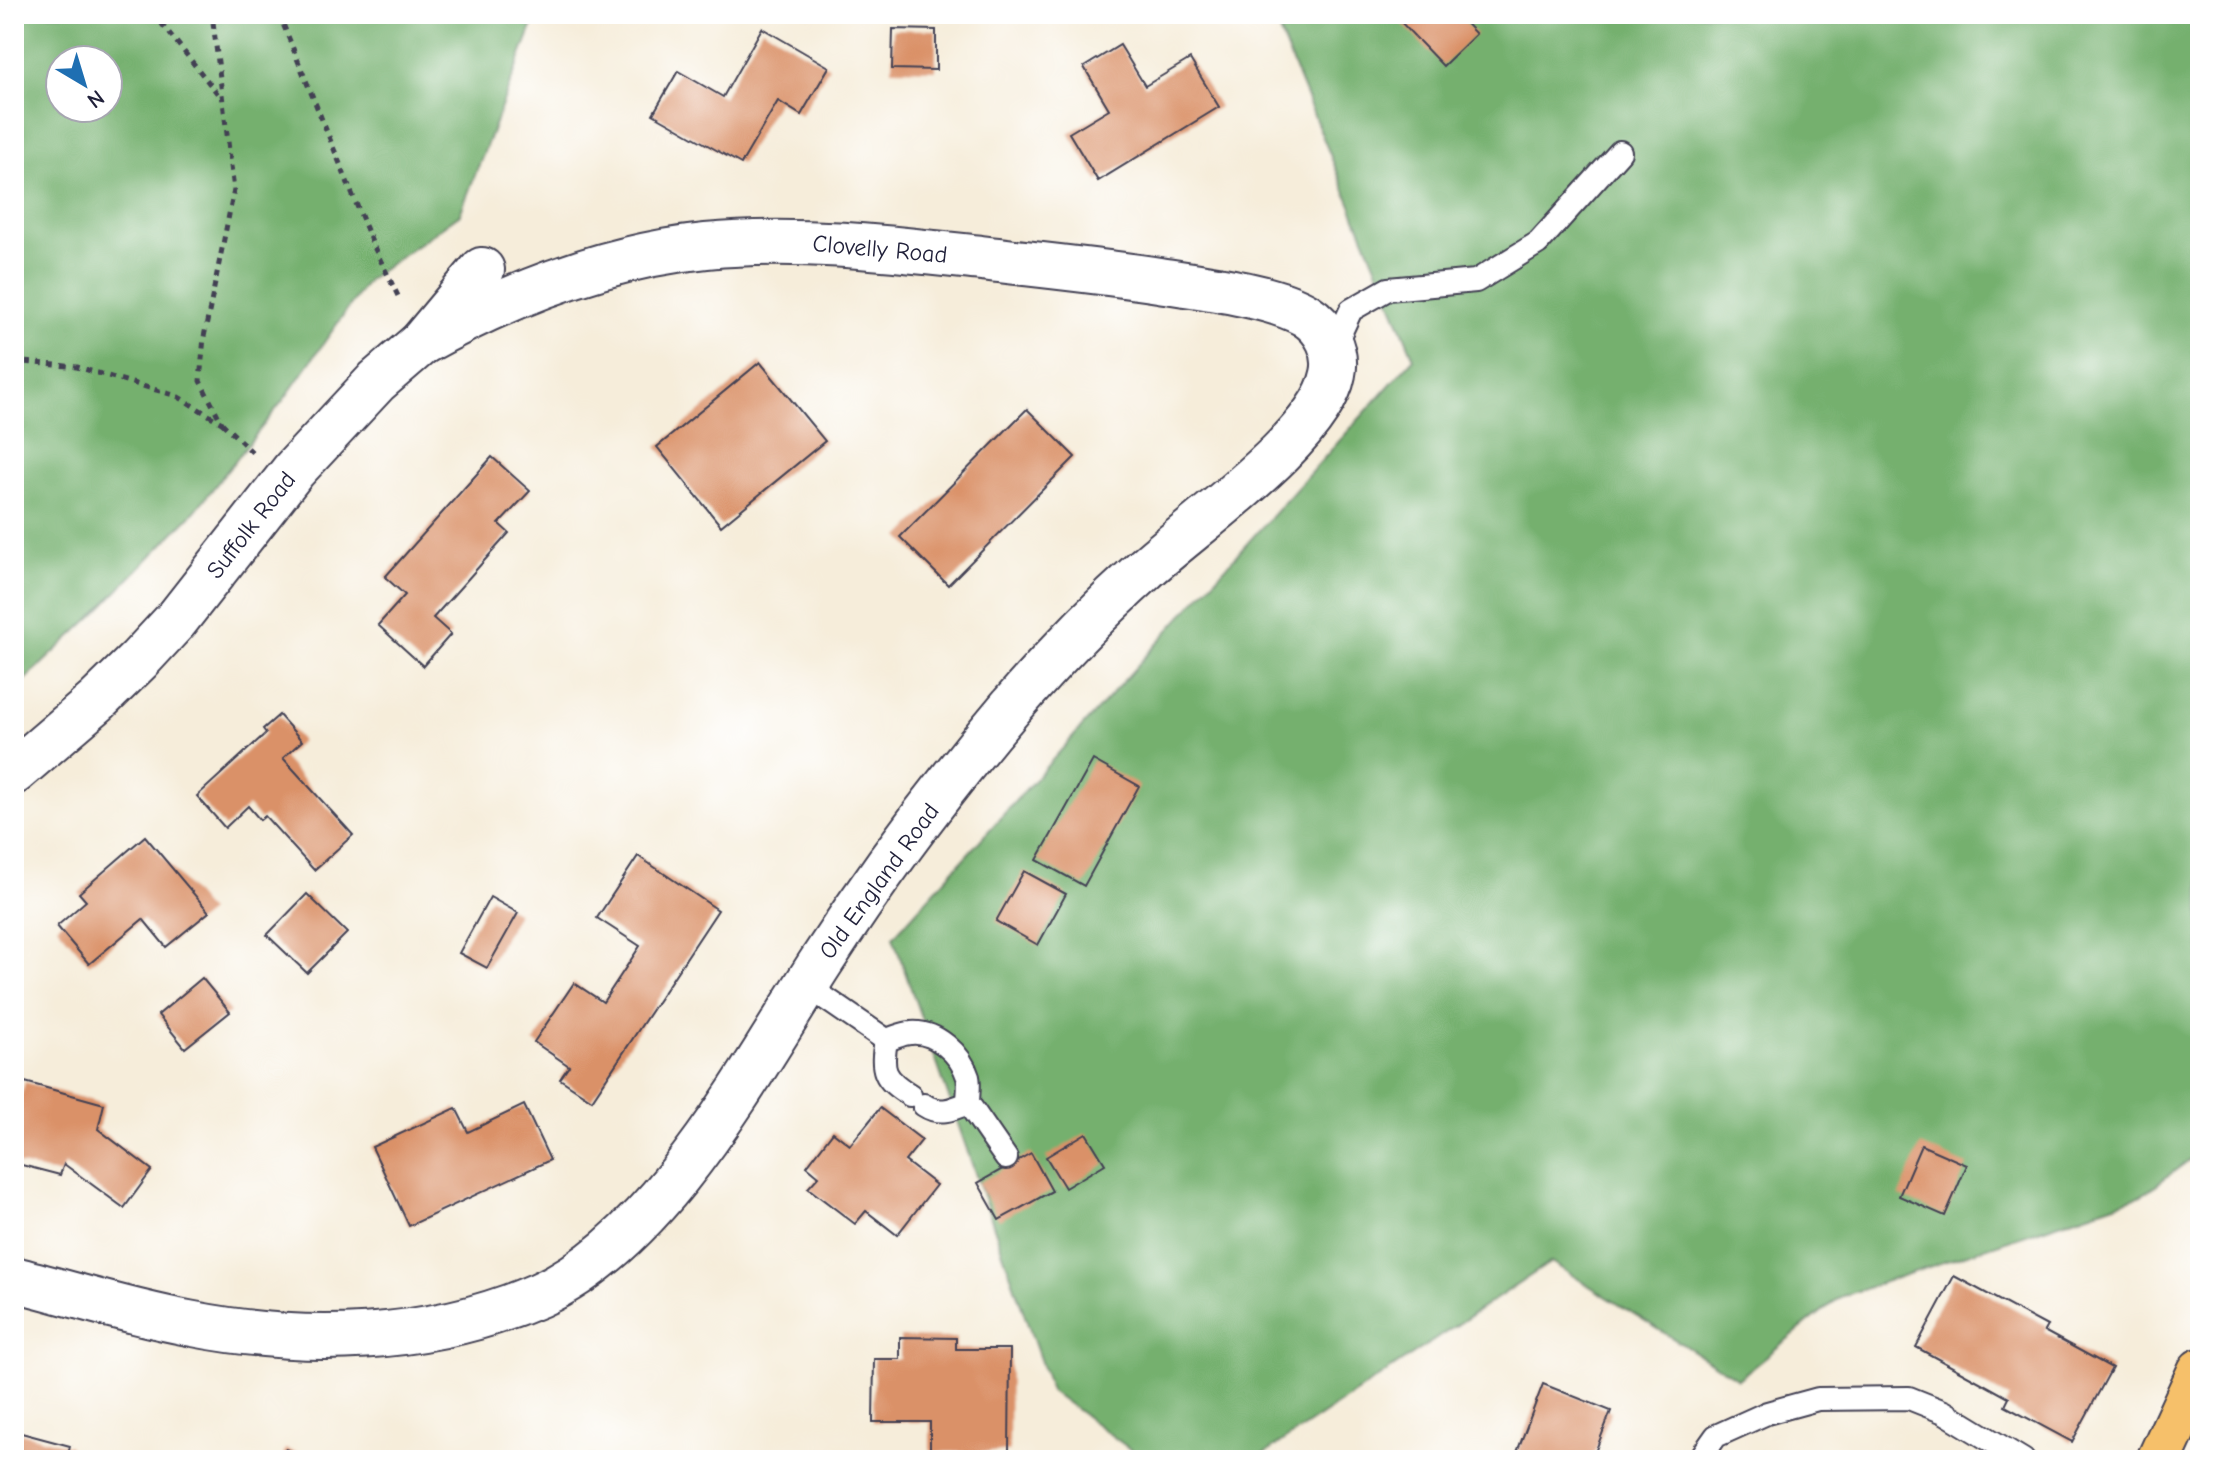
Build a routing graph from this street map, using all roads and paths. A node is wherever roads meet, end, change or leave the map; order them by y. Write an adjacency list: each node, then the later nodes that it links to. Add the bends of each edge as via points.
1 (154, 14): 4 (path)
2 (212, 14): 4 (path)
3 (279, 14): 7 (path, via 373,245)
4 (222, 98): 9 (path, via 234,190 200,381 222,423 177,396 77,367)
5 (1620, 152): 8 (lane, Old England Road, via 1538,243 1476,281 1388,289 1351,310)
6 (482, 270): 7 (street, Suffolk Road)
7 (421, 343): 8 (street, Clovelly Road, via 481,312 616,263 705,246 790,242 931,252 1198,286 1307,316 1324,331); 10 (street, Suffolk Road, via 377,381 294,470 139,660)
8 (1333, 350): 11 (street, Old England Road, via 1333,374 1310,420 1268,466 1107,604 1036,678 922,820)
9 (14, 361)
10 (14, 772)
11 (806, 985): 12 (lane); 15 (street, Old England Road, via 720,1120 661,1196 576,1275 516,1304 429,1330 294,1335 186,1323)
12 (886, 1040): 13 (lane, via 925,1034 947,1046 961,1060 969,1081); 13 (lane, via 882,1062 897,1087 935,1111)
13 (968, 1103): 14 (lane)
14 (1006, 1158)
15 (14, 1279)
16 (2199, 1376): 19 (main road)
17 (1699, 1460): 18 (lane, via 1716,1436 1767,1413 1818,1399 1909,1398 1944,1412)
18 (2023, 1460)
19 (2159, 1460)

